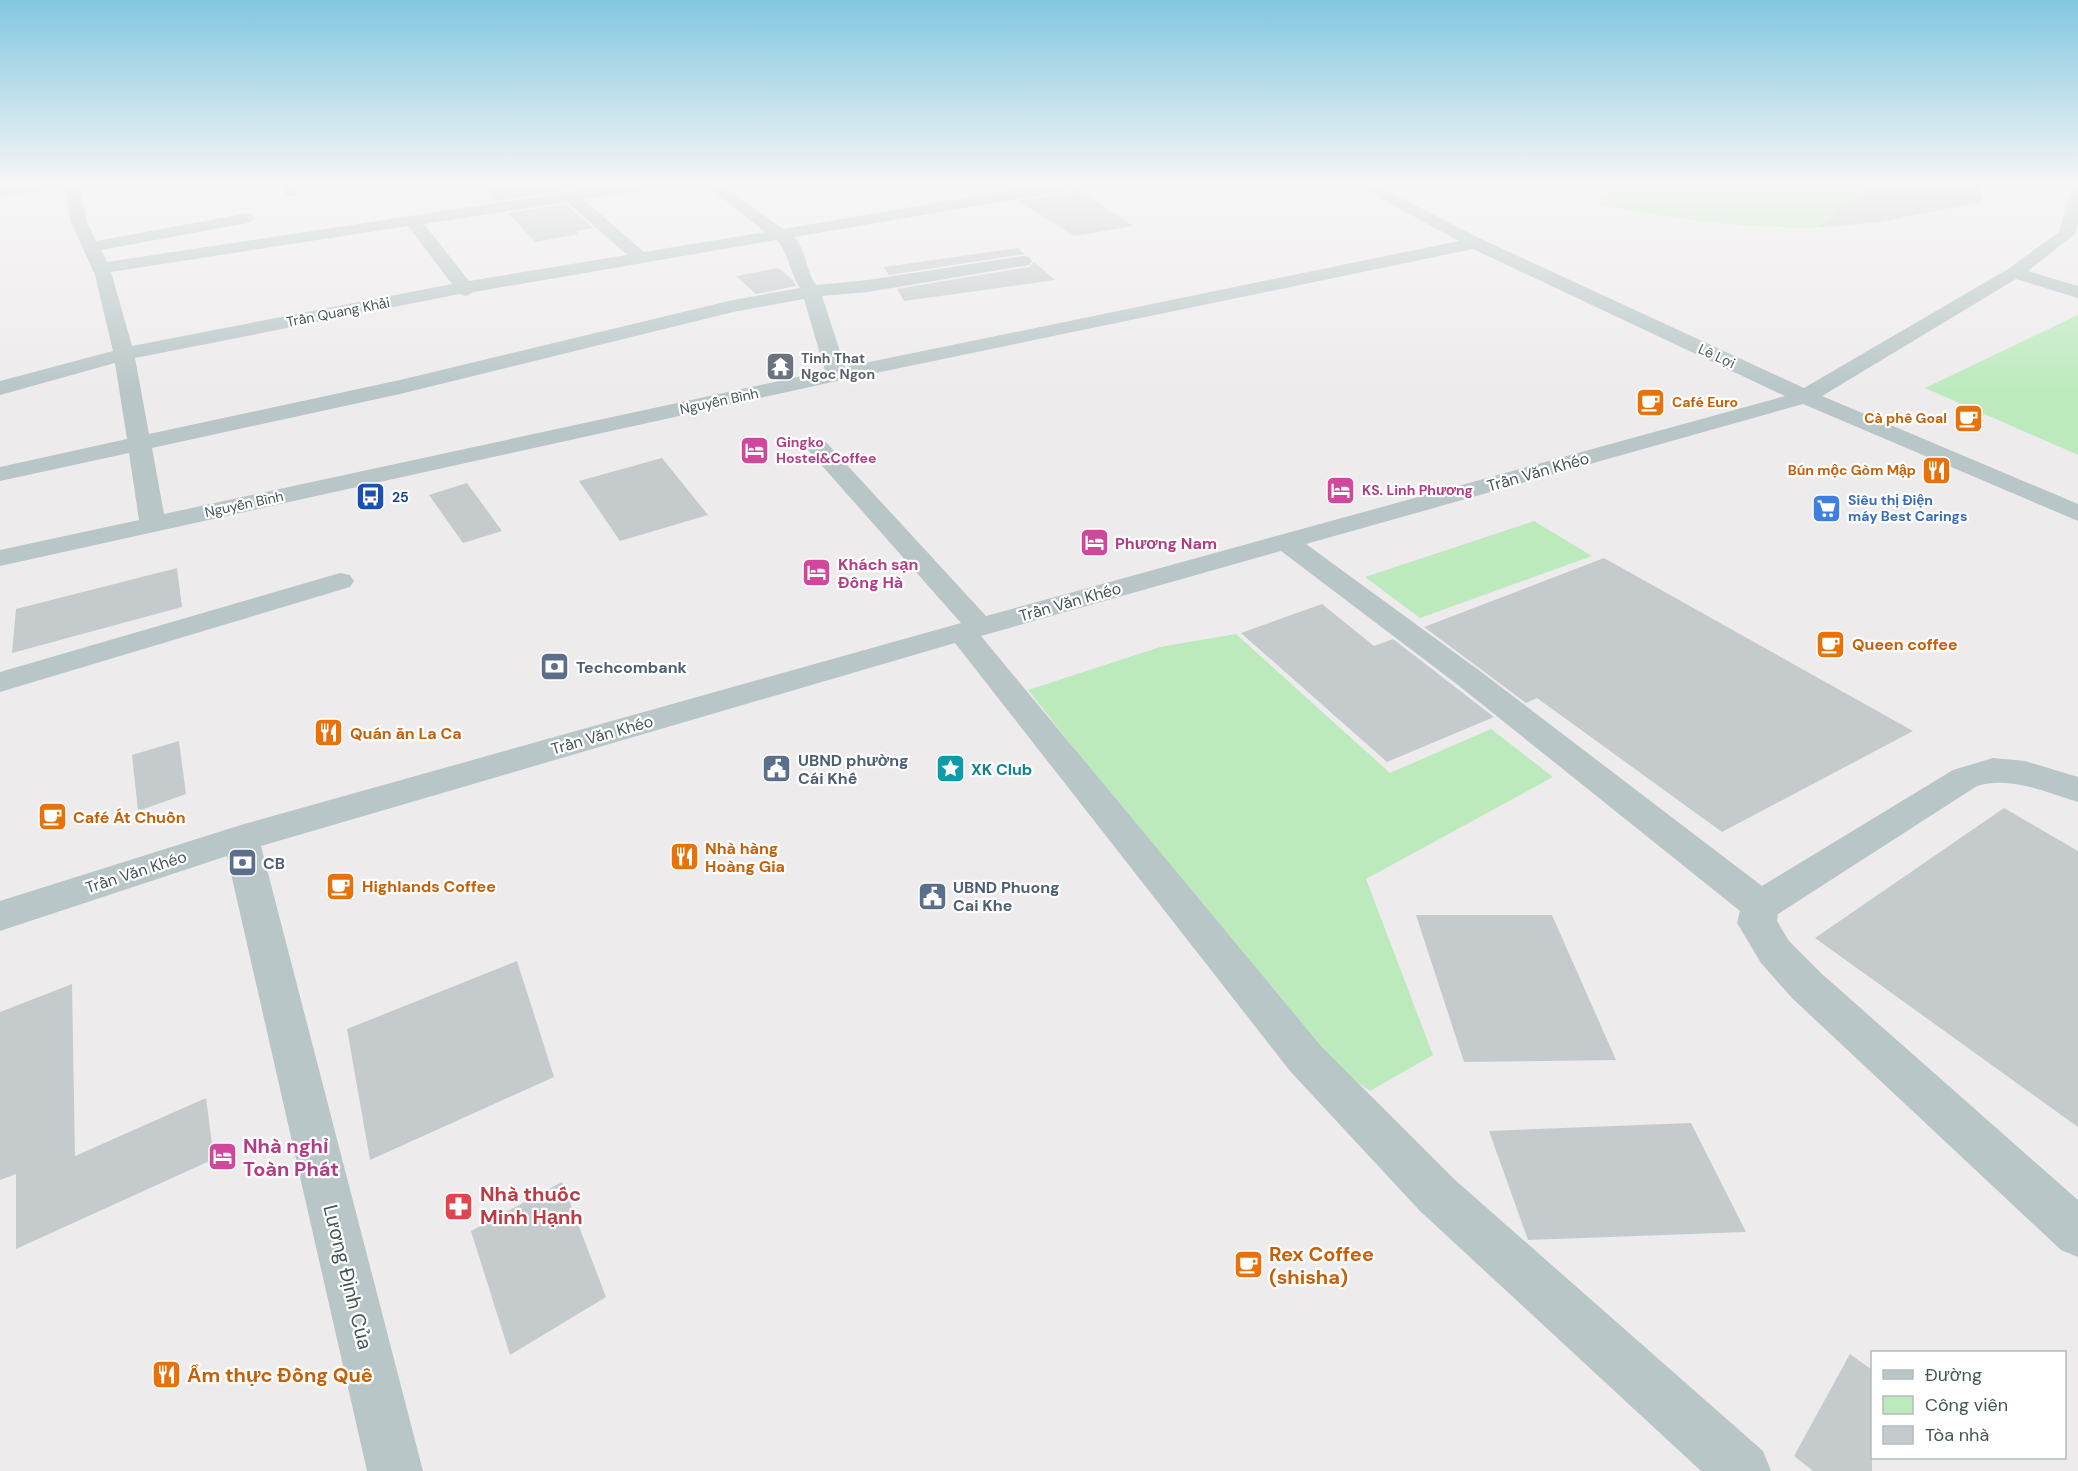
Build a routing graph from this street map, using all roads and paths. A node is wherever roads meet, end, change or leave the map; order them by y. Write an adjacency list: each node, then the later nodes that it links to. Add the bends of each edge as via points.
1 (93, 254): 12 (street)
2 (196, 254): 12 (street)
3 (438, 254): 14 (street)
4 (636, 254): 10 (street)
5 (671, 254): 10 (street, Trần Quang Khải)
6 (794, 254): 15 (street, via 801,277)
7 (1424, 254): 18 (street, Nguyễn Bình)
8 (1498, 254): 20 (street, Lê Lợi)
9 (2044, 254): 13 (street, Trần Văn Khéo)
10 (642, 259): 14 (street, Trần Quang Khải)
11 (1023, 261): 15 (street)
12 (100, 268): 17 (street)
13 (2013, 273): 16 (street); 20 (street, Trần Văn Khéo)
14 (466, 290): 17 (street, Trần Quang Khải, via 410,297)
15 (812, 291): 18 (street); 21 (street)
16 (2078, 292)
17 (124, 354): 19 (street, Trần Quang Khải); 21 (street)
18 (837, 375): 25 (street, Nguyễn Bình)
19 (0, 388)
20 (1805, 397): 24 (street, Lê Lợi); 26 (street, Trần Văn Khéo)
21 (140, 443): 23 (street); 25 (street)
22 (817, 446): 29 (street)
23 (0, 474)
24 (2078, 513)
25 (151, 514): 27 (street, Nguyễn Bình)
26 (1286, 542): 29 (street, Trần Văn Khéo); 33 (street, via 1469,678)
27 (0, 558)
28 (340, 581): 30 (street)
29 (971, 629): 32 (street, Trần Văn Khéo); 37 (street, via 1305,1058 1437,1195)
30 (0, 682)
31 (2078, 790): 33 (street, via 2025,773 1993,770 1965,778)
32 (241, 838): 34 (street, Trần Văn Khéo); 36 (street, Lương Định Của)
33 (1761, 906): 35 (street, via 1757,923 1775,952 1807,986)
34 (0, 916)
35 (2078, 1233)
36 (395, 1471)
37 (1743, 1471)

